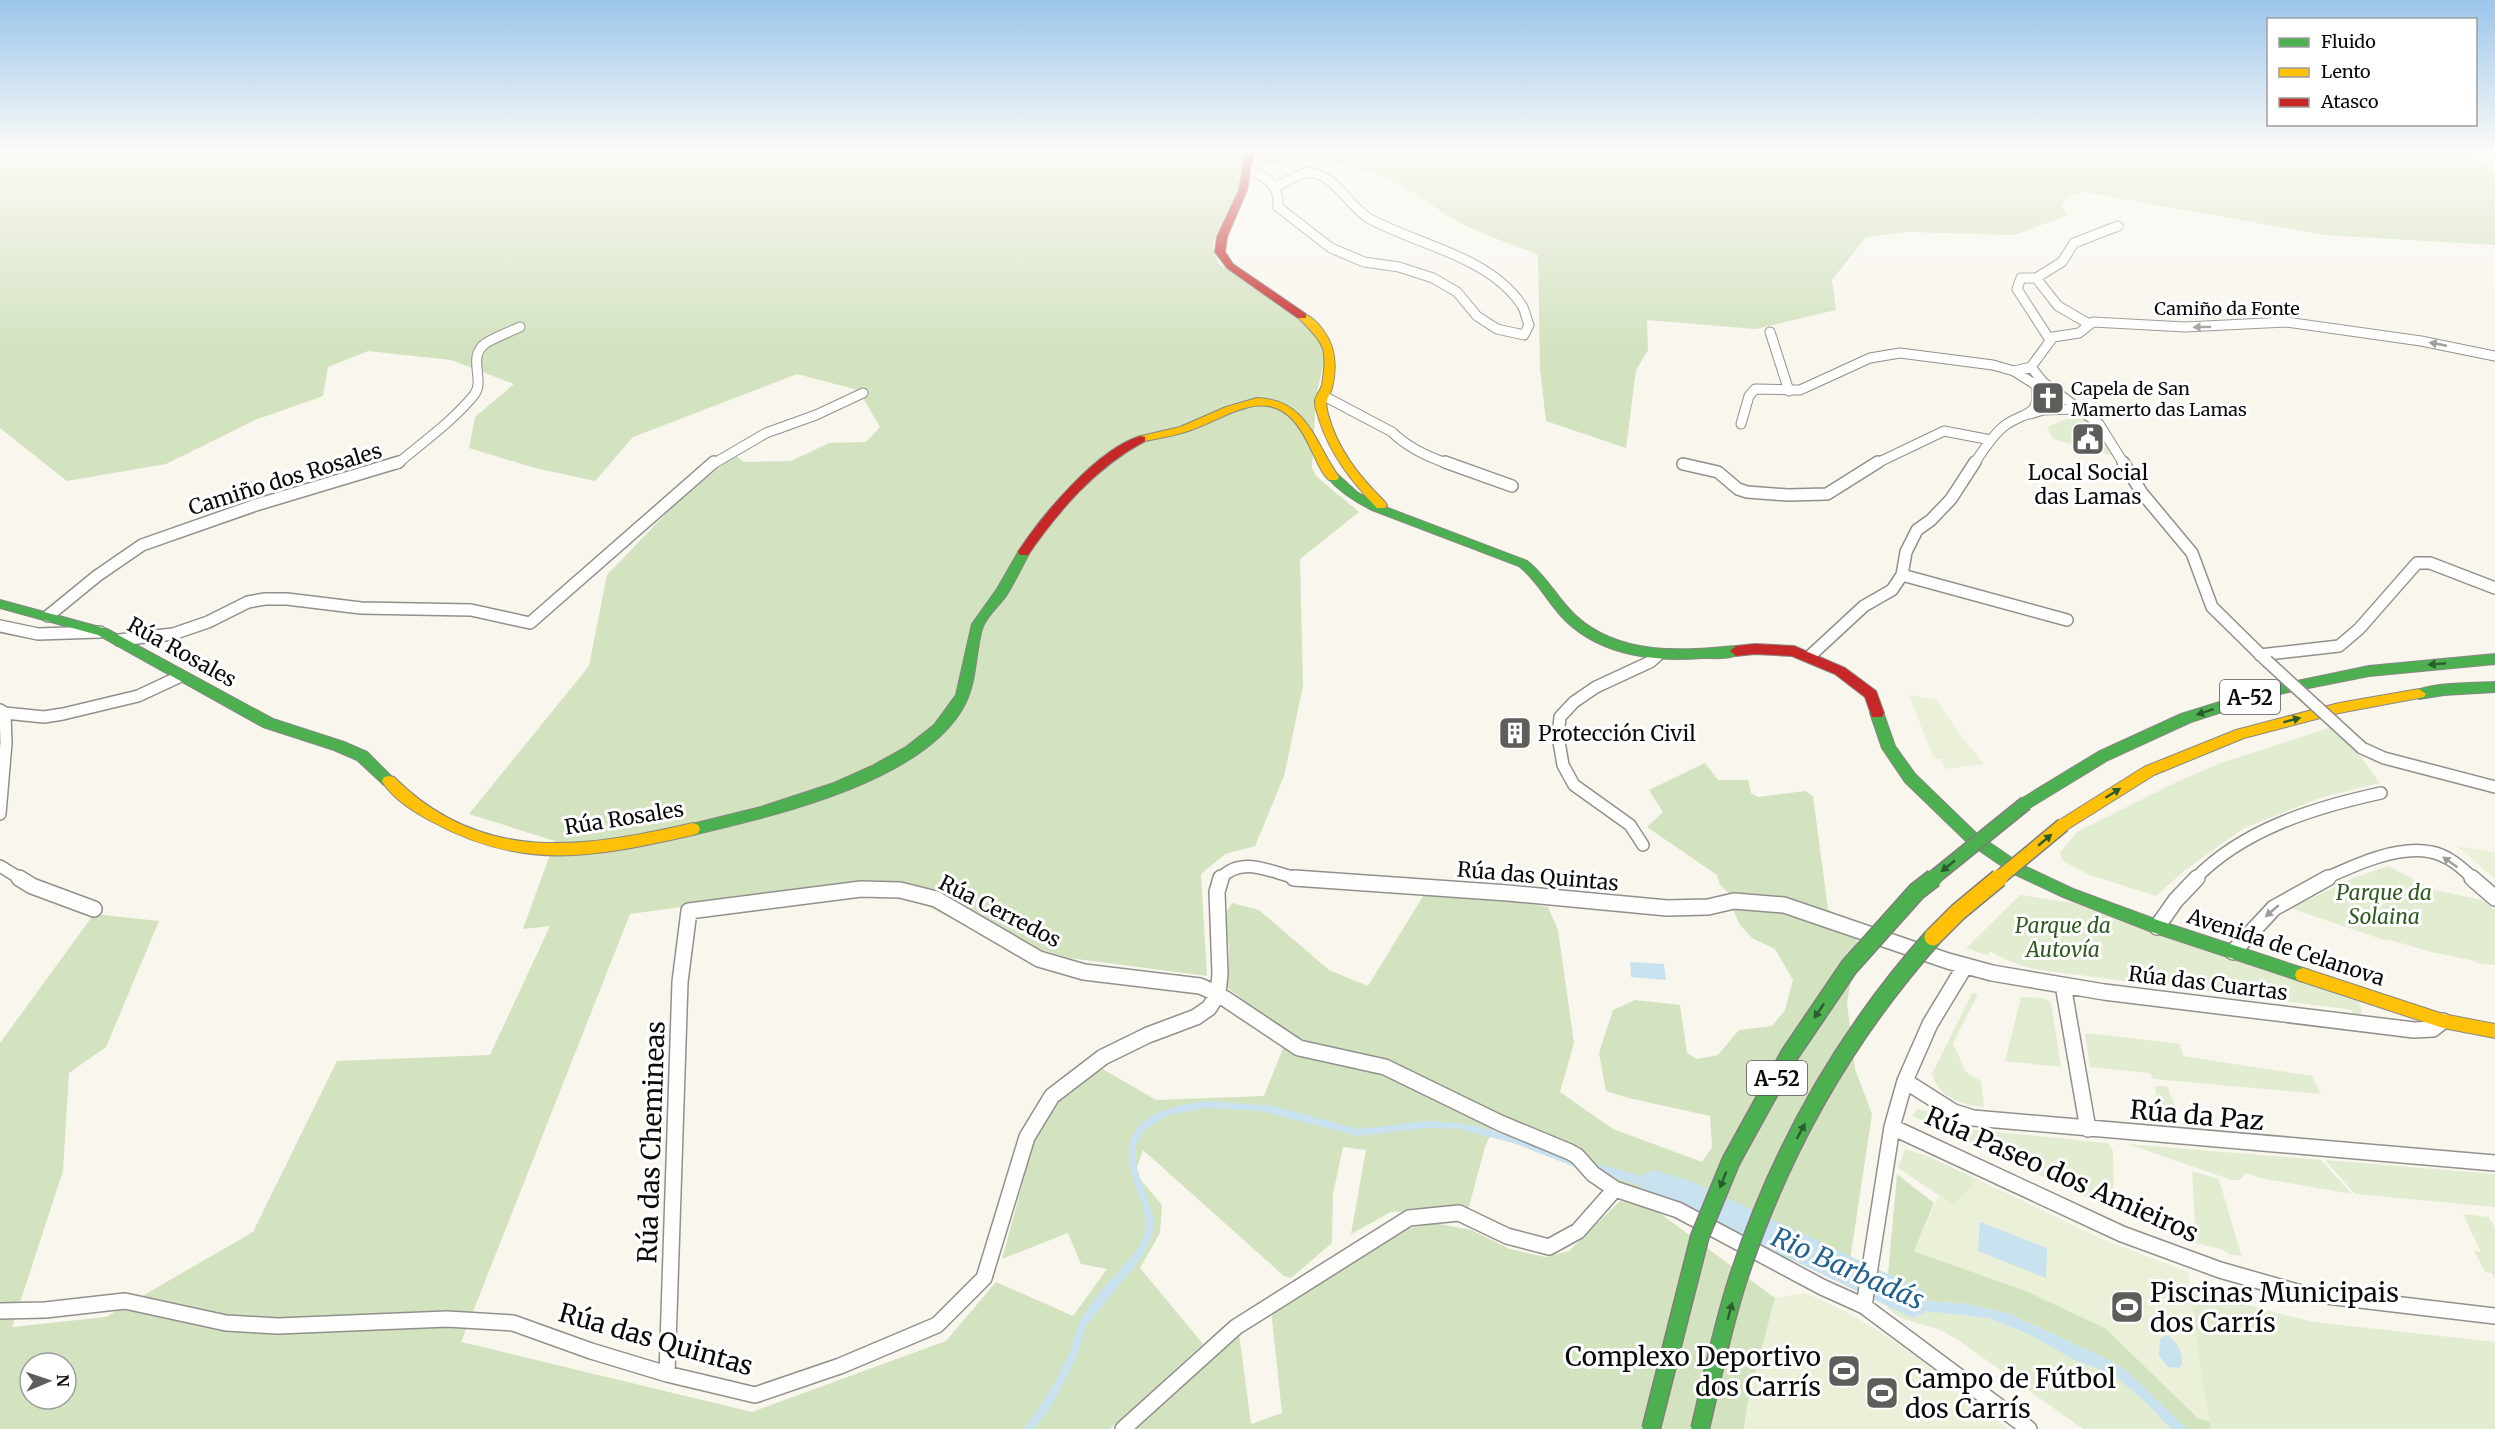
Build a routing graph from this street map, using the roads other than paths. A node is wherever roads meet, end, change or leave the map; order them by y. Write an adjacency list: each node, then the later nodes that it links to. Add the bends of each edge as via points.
1 (1231, 217): 16 (main road, via 1220,252 1230,266 1316,325 1323,334 1332,360)
2 (1291, 217): 3 (street, via 1331,248 1364,262 1399,267 1433,278 1457,292 1478,316 1497,329 1524,335 1529,325 1521,304 1494,277 1457,256)
3 (1367, 217)
4 (2118, 226): 5 (street, via 2074,243 2062,262)
5 (2036, 278): 6 (street, via 2059,309); 9 (street, via 2021,279 2017,289)
6 (2089, 324): 9 (street, Camiño da Fonte, via 2079,333); 10 (street, Camiño da Fonte, one-way to 6, via 2286,322 2185,327 2101,321)
7 (520, 327): 27 (street, Camiño dos Rosales, via 485,344 476,359 476,393 396,465 256,505 142,545)
8 (1770, 332): 14 (street)
9 (2050, 340): 11 (street)
10 (2495, 356)
11 (2031, 367): 12 (street); 13 (street)
12 (2014, 371): 13 (street); 14 (street, via 1912,353 1887,354 1870,358 1808,388)
13 (2039, 383): 17 (street); 18 (street, via 2036,407)
14 (1789, 391): 19 (street, via 1755,389)
15 (863, 393): 31 (street, via 766,433 717,460 530,623 471,609 361,608 265,599 248,602 173,633)
16 (1324, 396): 22 (street, via 1432,458); 23 (main road, via 1320,400 1322,418 1332,442 1367,492)
17 (2076, 409): 18 (street); 35 (street, via 2099,424 2142,493 2185,542 2212,607)
18 (2028, 414): 20 (street, via 2003,427)
19 (1741, 424)
20 (1991, 440): 21 (street, via 1944,431 1865,469 1827,494 1747,492 1718,472); 24 (street, via 1951,499 1917,530 1906,552)
21 (1683, 465)
22 (1512, 486)
23 (1388, 513): 32 (main road, Avenida de Celanova, via 1518,560 1583,629); 38 (main road, Rúa Rosales, via 1355,497 1330,474 1297,418 1277,404 1257,400 1238,403 1192,426 1140,439 1080,483 1051,514 980,618 966,689 956,709 918,749 881,770 829,791 643,840 564,850 502,845 475,836 400,792 364,756 268,723)
24 (1902, 575): 28 (street); 34 (street, via 1892,590 1864,606)
25 (2495, 588): 35 (street, via 2430,563 2417,563 2340,646)
26 (0, 604): 27 (main road, Rúa Rosales)
27 (48, 616): 30 (main road, Rúa Rosales)
28 (2067, 620)
29 (0, 626): 30 (street, via 38,634)
30 (102, 632): 31 (main road, Rúa Rosales)
31 (119, 640): 38 (main road, Rúa Rosales)
32 (1635, 651): 33 (main road, Avenida de Celanova); 37 (street)
33 (1658, 655): 34 (main road, Avenida de Celanova, via 1755,649); 37 (street)
34 (1810, 656): 49 (main road, Avenida de Celanova, via 1840,671 1870,694 1889,748 1910,778 1972,838 2017,869)
35 (2264, 658): 41 (street, bridge, via 2362,748 2384,758)
36 (2495, 659): 66 (main road, A-52, one-way to 66, bridge, via 2369,671 2273,690 2186,718 2103,756 2026,802 1917,891 1849,967 1790,1054 1731,1161 1700,1236)
37 (1631, 671): 44 (street, via 1574,702 1560,717 1558,736 1563,765 1574,785 1630,825)
38 (181, 676): 40 (street, via 138,696 63,714 44,717)
39 (2495, 687): 67 (main road, A-52, one-way to 39, bridge, via 1743,1264 1770,1191 1827,1081 1886,991 1958,912 2063,825 2149,771 2241,734 2339,708 2444,690)
40 (2, 712): 43 (street, via 6,743)
41 (2495, 787)
42 (2381, 793): 49 (street, via 2348,799 2257,834 2214,863 2167,909)
43 (0, 814)
44 (1643, 845)
45 (0, 866): 47 (street, via 32,886)
46 (2495, 898): 50 (street, one-way to 50, via 2442,856 2406,849 2362,863 2284,902)
47 (94, 909)
48 (689, 911): 53 (street, Rúa Cerredos, via 861,889 900,890 936,899 1040,959 1084,972 1200,986); 64 (street, Rúa das Chemineas, via 680,982)
49 (2157, 927): 50 (main road, Avenida de Celanova)
50 (2233, 952): 54 (main road, Avenida de Celanova)
51 (1965, 966): 52 (street, Rúa das Cuartas); 53 (street, Rúa das Quintas, via 1784,905 1734,901 1667,908 1485,891 1398,888 1303,880 1262,865 1234,867 1221,877 1217,892); 56 (street, via 1930,1024)
52 (2063, 985): 54 (street, Rúa das Cuartas, via 2406,1029 2428,1031 2438,1028); 58 (street)
53 (1218, 994): 60 (street, via 1299,1048 1385,1067 1577,1156 1593,1174); 64 (street, Rúa das Quintas, via 1209,1008 1196,1017 1103,1057 1052,1096 1027,1137 984,1278 937,1325 840,1366 755,1395)
54 (2443, 1021): 55 (main road, Avenida de Celanova)
55 (2495, 1031)
56 (1905, 1081): 57 (street); 58 (street, Rúa da Paz, via 1954,1112 1973,1118)
57 (1892, 1127): 61 (street); 63 (street, Rúa Paseo dos Amieiros, via 2122,1234 2220,1270 2301,1293)
58 (2088, 1129): 59 (street, Rúa da Paz)
59 (2495, 1163)
60 (1616, 1189): 61 (street, via 1678,1210); 65 (street, via 1578,1231 1549,1247 1507,1236 1459,1213 1409,1218 1236,1327)
61 (1864, 1306): 68 (street)
62 (0, 1311): 64 (street, Rúa das Quintas, via 125,1301 236,1324 447,1319 513,1323)
63 (2495, 1316)
64 (666, 1374)
65 (1123, 1429)
66 (1651, 1429)
67 (1700, 1429)
68 (2030, 1429)

